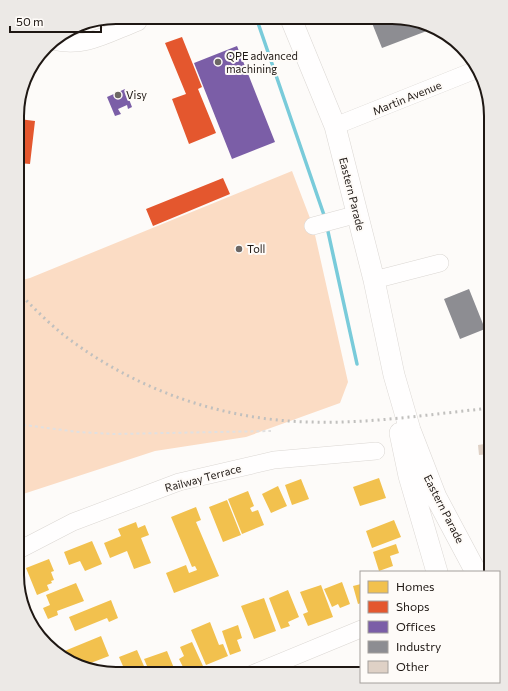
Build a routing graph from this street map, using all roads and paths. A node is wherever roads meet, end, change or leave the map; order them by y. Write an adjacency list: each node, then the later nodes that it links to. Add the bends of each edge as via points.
1 (133, 24): 3 (street, via 83,43)
2 (293, 24): 5 (main road, Eastern Parade)
3 (60, 43)
4 (472, 71): 5 (street, Martin Avenue)
5 (335, 126): 6 (main road, Eastern Parade)
6 (349, 216): 7 (street); 9 (main road, Eastern Parade)
7 (313, 226)
8 (440, 263): 9 (street)
9 (374, 280): 10 (main road, Eastern Parade)
10 (394, 375): 14 (main road, Eastern Parade, via 421,461); 16 (main road, Eastern Parade, via 402,444)
11 (24, 425): 12 (path, via 114,434)
12 (271, 431)
13 (376, 451): 15 (street, Railway Terrace, via 274,460 179,482 73,522)
14 (439, 503): 16 (main road, via 429,511); 18 (main road, Eastern Parade)
15 (24, 547)
16 (430, 551): 17 (main road, Eastern Parade)
17 (436, 571)
18 (475, 571)
19 (360, 629): 20 (street)
20 (269, 667)

